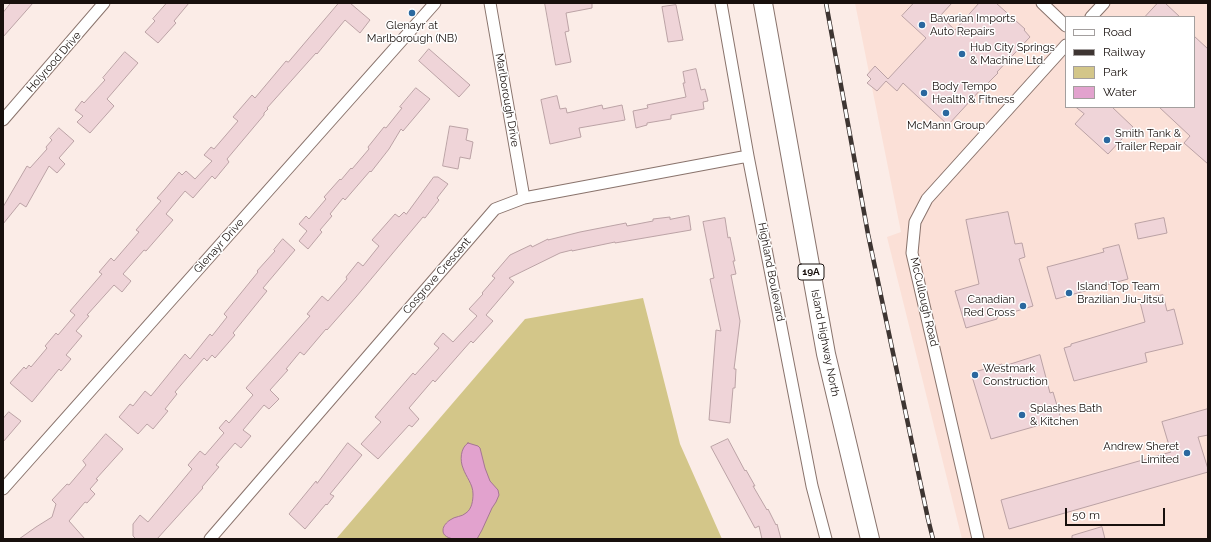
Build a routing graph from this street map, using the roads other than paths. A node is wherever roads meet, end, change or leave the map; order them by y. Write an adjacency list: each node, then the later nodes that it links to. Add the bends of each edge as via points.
1 (104, 3): 11 (street, Holyrood Drive)
2 (435, 3): 14 (street, Glenayr Drive)
3 (490, 3): 13 (street, Marlborough Drive)
4 (721, 3): 12 (street, Highland Boulevard)
5 (763, 3): 17 (main road, Island Highway North / 19A, via 826,354)
6 (1042, 3): 9 (street)
7 (1104, 3): 8 (street)
8 (1092, 16)
9 (1065, 25)
10 (1065, 46): 18 (street, McCullough Road, via 927,199 915,222 912,254)
11 (3, 120)
12 (748, 156): 13 (street, Cosgrove Crescent); 16 (street, Highland Boulevard, via 812,486)
13 (524, 198): 15 (street, Cosgrove Crescent, via 496,208)
14 (3, 489)
15 (210, 539)
16 (826, 539)
17 (870, 539)
18 (978, 539)

